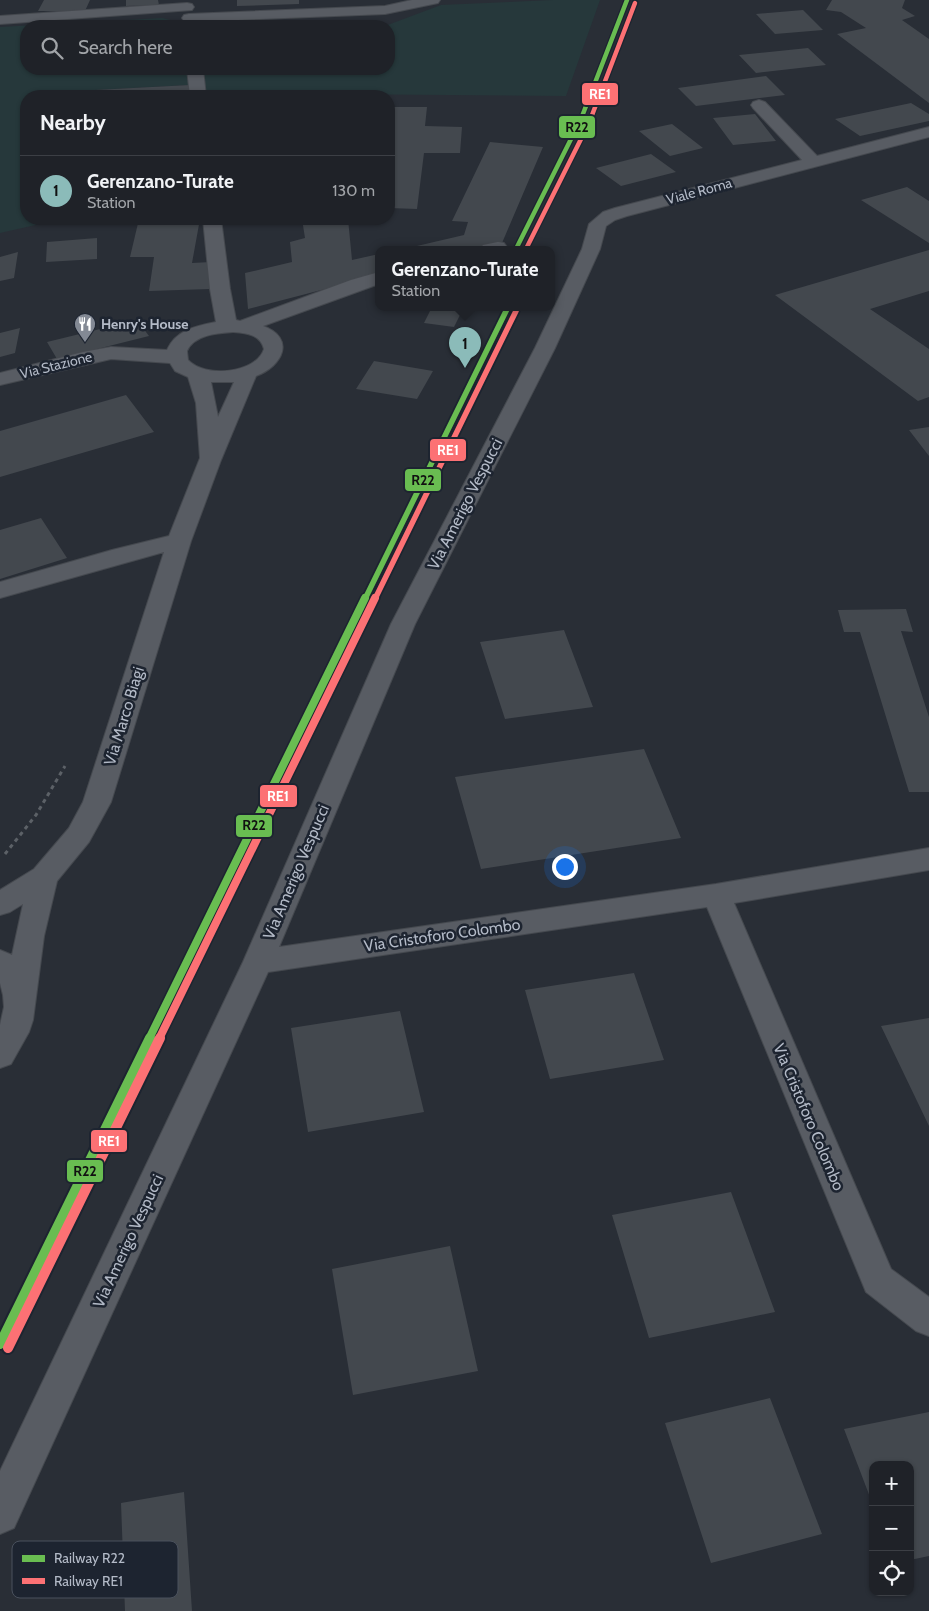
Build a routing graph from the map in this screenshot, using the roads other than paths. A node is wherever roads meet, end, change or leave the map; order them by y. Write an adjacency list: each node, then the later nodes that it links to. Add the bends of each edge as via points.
1 (433, 0): 2 (street, via 386,10)
2 (188, 13): 3 (street)
3 (0, 20)
4 (196, 75): 5 (street)
5 (197, 90)
6 (759, 104): 8 (street)
7 (929, 132): 8 (street, Viale Roma)
8 (812, 161): 10 (street, Viale Roma, via 609,216 598,224)
9 (213, 225): 13 (street, via 220,288)
10 (595, 232): 27 (street, Via Amerigo Vespucci, via 591,249 545,348 403,624)
11 (375, 279): 12 (street)
12 (312, 300): 13 (street); 14 (street)
13 (234, 326): 14 (street); 15 (street, via 204,330)
14 (266, 335): 16 (street, via 274,344 273,354 263,365)
15 (181, 349): 17 (street, via 184,366); 18 (street, Via Stazione, via 111,353)
16 (248, 372): 17 (street, via 220,377); 19 (street, Via Marco Biagi)
17 (196, 373): 19 (street, Via Marco Biagi, via 203,391)
18 (0, 379)
19 (210, 460): 20 (street, Via Marco Biagi)
20 (179, 541): 21 (street); 23 (street, Via Marco Biagi, via 97,802 79,836)
21 (0, 590)
22 (929, 859): 24 (street, Via Cristoforo Colombo)
23 (44, 878): 25 (street, Via Marco Biagi); 28 (street, Via Marco Biagi, via 29,936)
24 (716, 895): 27 (street, Via Cristoforo Colombo); 30 (street, Via Cristoforo Colombo, via 878,1280)
25 (0, 904)
26 (0, 962): 28 (street, via 15,981)
27 (258, 962): 31 (street, Via Amerigo Vespucci)
28 (20, 1007): 29 (street, Via Marco Biagi, via 17,1025)
29 (0, 1055)
30 (929, 1319)
31 (0, 1514)

